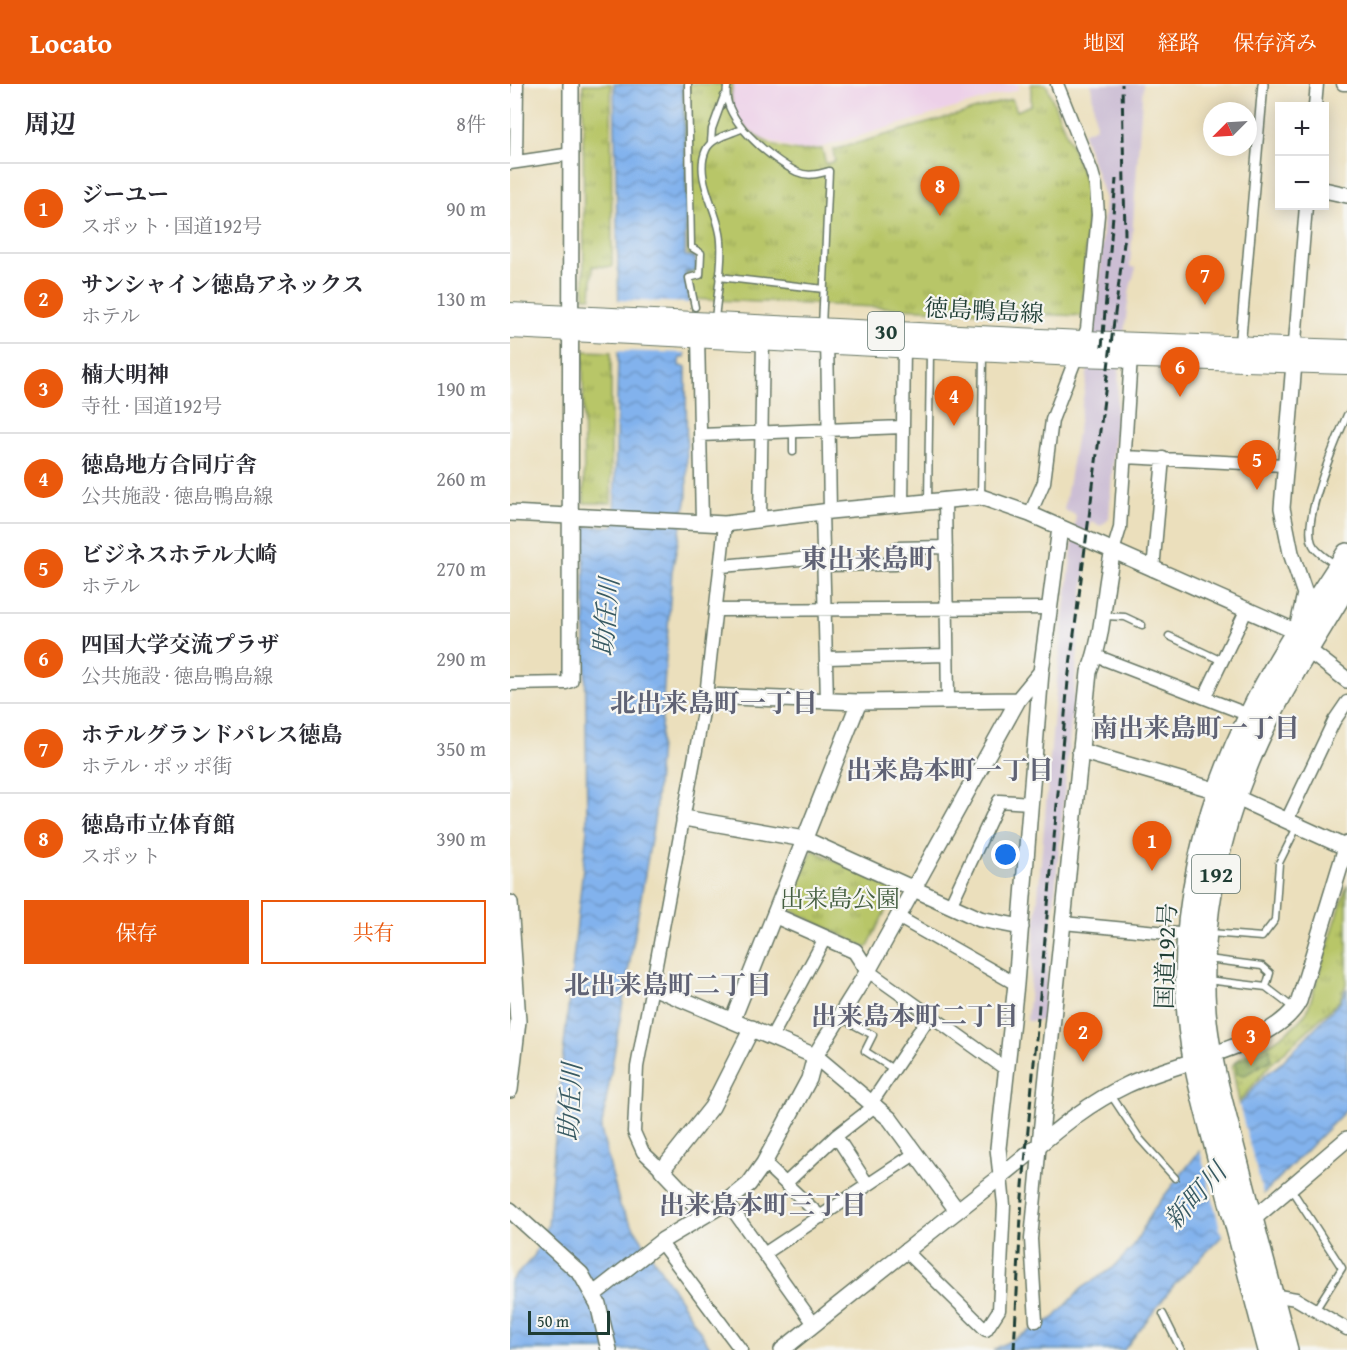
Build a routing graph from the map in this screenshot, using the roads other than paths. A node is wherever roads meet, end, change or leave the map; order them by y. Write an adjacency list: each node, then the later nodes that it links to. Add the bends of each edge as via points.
1 (517, 84): 12 (street)
2 (572, 84): 11 (street)
3 (688, 84): 21 (lane, via 691,247 701,253 700,275 689,278)
4 (1057, 84): 27 (street, via 1096,186 1098,215 1087,328)
5 (1263, 84): 28 (street)
6 (1317, 84): 8 (street)
7 (727, 87): 9 (lane, via 726,102); 10 (lane)
8 (1315, 102)
9 (741, 129): 10 (lane); 17 (lane, via 797,172 813,176 829,171)
10 (711, 142): 16 (lane, via 705,151 704,173 722,242)
11 (572, 153): 12 (street); 20 (street)
12 (513, 162)
13 (1329, 191): 14 (street)
14 (1347, 195)
15 (1306, 210): 31 (street)
16 (718, 277): 17 (lane); 19 (lane)
17 (824, 289): 23 (lane)
18 (510, 313): 20 (main road, 徳島鴨島線 / 30)
19 (715, 321): 21 (main road, 徳島鴨島線 / 30); 23 (main road, 徳島鴨島線 / 30)
20 (581, 323): 21 (main road, 徳島鴨島線 / 30); 22 (main road, 徳島鴨島線 / 30); 50 (street)
21 (693, 325): 24 (main road, 徳島鴨島線 / 30); 39 (street)
22 (510, 328)
23 (825, 332): 24 (main road, 徳島鴨島線 / 30); 25 (main road, 徳島鴨島線 / 30); 27 (main road, 徳島鴨島線 / 30); 36 (street)
24 (763, 339): 38 (street)
25 (904, 347): 26 (main road, 徳島鴨島線 / 30); 35 (street)
26 (930, 348): 30 (main road, 徳島鴨島線 / 30); 46 (lane)
27 (1079, 348): 28 (main road, 徳島鴨島線 / 30); 30 (main road, 徳島鴨島線 / 30); 32 (main road, 徳島鴨島線 / 30); 51 (street, via 1052,420 1044,482)
28 (1240, 348): 31 (main road, 徳島鴨島線 / 30)
29 (1347, 350): 31 (main road, 徳島鴨島線 / 30)
30 (983, 351): 44 (lane)
31 (1294, 355): 32 (main road, 徳島鴨島線 / 30); 33 (main road, 徳島鴨島線 / 30); 43 (street)
32 (1131, 357): 41 (street)
33 (1347, 364)
34 (1347, 415): 60 (lane, via 1312,508 1310,541)
35 (903, 427): 36 (street); 47 (street)
36 (827, 431): 37 (street); 48 (street)
37 (793, 432): 38 (street); 40 (lane)
38 (761, 433): 39 (street); 52 (street)
39 (700, 435): 53 (street)
40 (793, 452)
41 (1125, 457): 42 (street); 57 (street, via 1120,528)
42 (1163, 458): 43 (street); 61 (street)
43 (1285, 465): 70 (street, via 1282,508 1305,594)
44 (981, 498): 45 (street); 51 (street)
45 (945, 499): 46 (street); 56 (street)
46 (928, 501): 47 (street)
47 (902, 505): 48 (street)
48 (826, 511): 52 (street); 58 (street)
49 (510, 513): 50 (street)
50 (569, 514): 53 (street); 76 (street)
51 (1030, 514): 55 (street)
52 (760, 520): 54 (street)
53 (696, 522): 54 (street)
54 (725, 524): 59 (street)
55 (1060, 528): 57 (street); 63 (street)
56 (946, 547): 58 (street, via 897,548 896,564); 62 (street)
57 (1113, 551): 61 (street); 67 (street)
58 (823, 561): 59 (street); 64 (street)
59 (722, 566): 65 (street)
60 (1344, 568): 70 (highway, 国道192号 / 192)
61 (1153, 570): 66 (street)
62 (946, 608): 63 (street); 64 (street); 71 (street)
63 (1050, 608): 75 (street)
64 (825, 609): 65 (street); 73 (street)
65 (716, 610): 79 (street)
66 (1246, 611): 70 (street); 74 (street)
67 (1104, 616): 68 (lane, via 1125,617); 72 (street)
68 (1142, 625)
69 (1168, 636): 74 (lane)
70 (1303, 641): 77 (street); 86 (highway, 国道192号 / 192); 88 (highway, 国道192号 / 192)
71 (947, 655): 73 (street); 83 (street)
72 (1096, 656): 80 (street); 87 (street, via 1089,672)
73 (826, 658): 82 (street)
74 (1222, 661): 80 (street)
75 (1041, 672): 81 (street); 89 (street)
76 (570, 680): 78 (street)
77 (1347, 680)
78 (510, 684)
79 (706, 696): 82 (street); 90 (street)
80 (1205, 696): 86 (street)
81 (1018, 700): 83 (street); 94 (street)
82 (827, 701): 84 (street)
83 (948, 701): 84 (street)
84 (860, 702): 92 (street)
85 (1347, 702): 91 (street, via 1334,721)
86 (1249, 715): 88 (highway, 国道192号 / 192)
87 (1080, 751): 88 (street); 99 (street)
88 (1227, 794): 91 (street); 102 (highway, 国道192号 / 192, via 1198,866)
89 (1031, 803): 96 (street, via 999,801); 100 (street)
90 (684, 818): 92 (street); 108 (street)
91 (1292, 822): 93 (street); 102 (lane, via 1280,863 1273,925 1262,937)
92 (804, 838): 94 (street); 97 (street)
93 (1347, 847): 111 (street)
94 (912, 889): 96 (street); 98 (street)
95 (510, 903): 101 (street)
96 (950, 906): 100 (street, via 990,923)
97 (776, 916): 103 (street); 114 (street)
98 (898, 917): 105 (street); 107 (street)
99 (1063, 922): 102 (street); 127 (street)
100 (1021, 927): 107 (street)
101 (512, 932): 110 (street)
102 (1197, 934): 104 (highway, 国道192号 / 192); 119 (highway, 国道192号 / 192, via 1187,1013)
103 (825, 938): 105 (street, via 855,951); 116 (street)
104 (1204, 958): 106 (highway, 国道192号 / 192); 109 (lane, via 1266,968 1270,973)
105 (868, 972): 112 (street); 113 (street)
106 (1204, 980): 109 (lane); 119 (highway, 国道192号 / 192)
107 (1016, 984): 121 (street)
108 (653, 987): 114 (street); 130 (street, via 637,1067 634,1131 643,1152)
109 (1266, 987): 111 (lane)
110 (513, 994): 117 (street, via 518,1021)
111 (1295, 1010): 119 (street, via 1256,1038)
112 (931, 1014): 120 (street); 121 (street)
113 (839, 1017): 118 (street); 120 (lane, via 873,1035 865,1051)
114 (733, 1019): 115 (street)
115 (752, 1028): 116 (street); 130 (street, via 712,1107)
116 (772, 1036): 118 (street)
117 (512, 1054): 122 (street)
118 (815, 1056): 124 (street); 129 (street, via 809,1079)
119 (1203, 1057): 123 (street, via 1170,1066); 141 (highway, 国道192号 / 192)
120 (892, 1069): 124 (street)
121 (1007, 1070): 131 (street, via 999,1148)
122 (510, 1090)
123 (1110, 1094): 127 (street, via 1074,1115); 132 (lane, via 1140,1139)
124 (874, 1103): 125 (street); 128 (street)
125 (836, 1136): 133 (street); 134 (street)
126 (1347, 1139): 135 (street)
127 (1040, 1143): 131 (street); 149 (street, via 1031,1239)
128 (916, 1153): 134 (street); 138 (street)
129 (764, 1163): 133 (street); 136 (street, via 749,1185)
130 (662, 1170): 139 (street)
131 (1001, 1176): 138 (street); 143 (street, via 1004,1205 999,1310 986,1330)
132 (1175, 1178)
133 (786, 1184): 140 (street)
134 (868, 1185): 140 (street)
135 (1290, 1186): 141 (street); 147 (lane, via 1342,1268)
136 (727, 1202): 139 (street); 144 (street)
137 (510, 1209): 145 (street, via 571,1263)
138 (956, 1209): 143 (street)
139 (705, 1215): 142 (street)
140 (821, 1217): 144 (street)
141 (1246, 1219): 146 (highway, 国道192号 / 192); 156 (highway, 国道192号 / 192)
142 (658, 1246): 145 (street); 153 (street)
143 (905, 1250): 150 (street)
144 (764, 1254): 150 (street)
145 (594, 1294): 152 (street)
146 (1272, 1295): 147 (street, via 1296,1299); 157 (highway, 国道192号 / 192)
147 (1316, 1309): 151 (street)
148 (1163, 1314): 155 (lane)
149 (1036, 1321)
150 (814, 1324): 154 (street)
151 (1347, 1329)
152 (609, 1350)
153 (741, 1350)
154 (782, 1350)
155 (1181, 1350)
156 (1269, 1350)
157 (1287, 1350)

